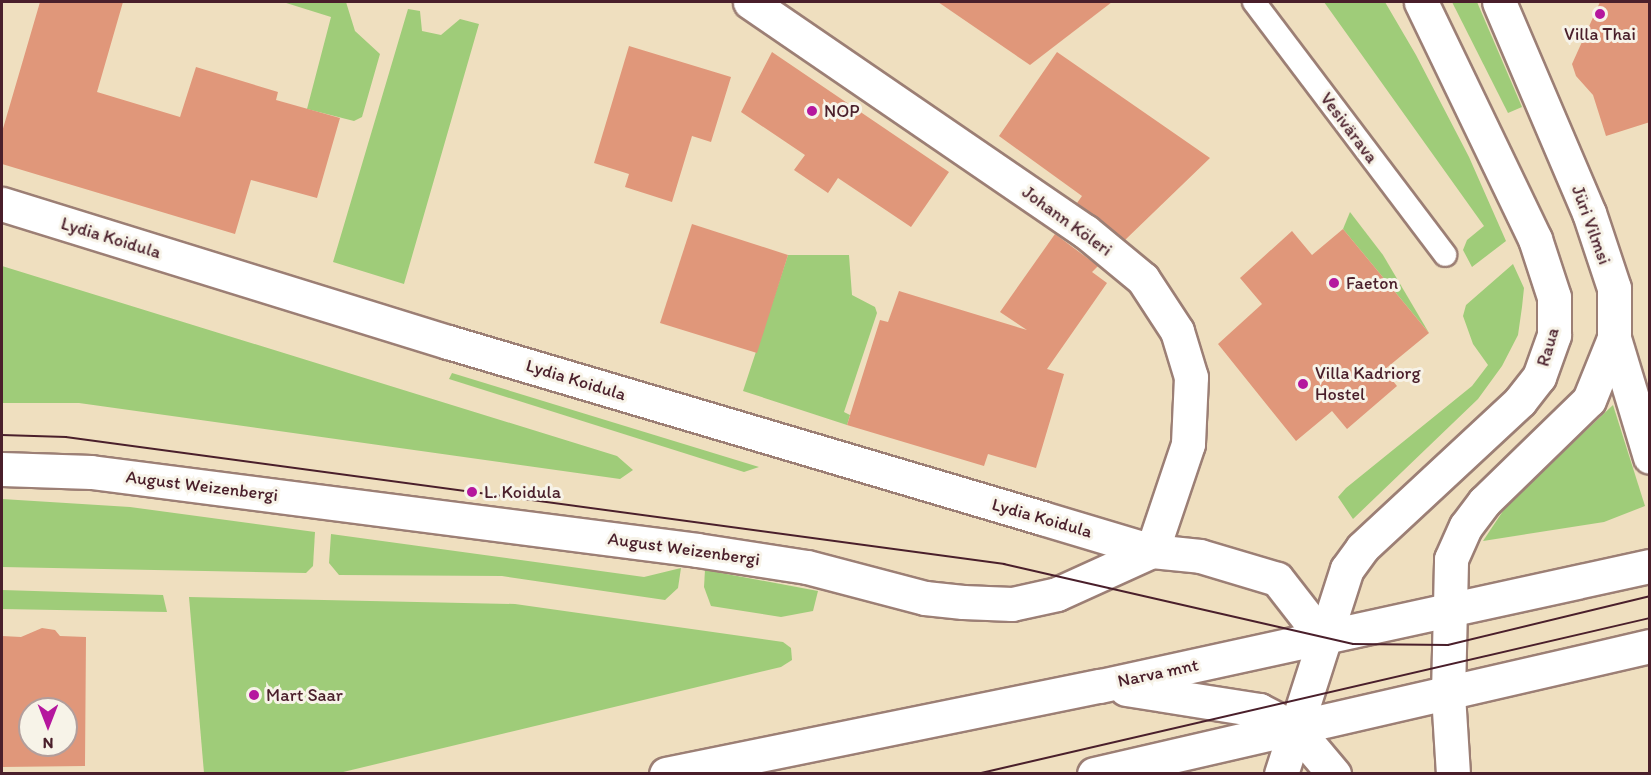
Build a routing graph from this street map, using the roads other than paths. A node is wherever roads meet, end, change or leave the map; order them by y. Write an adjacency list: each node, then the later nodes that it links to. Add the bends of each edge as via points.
1 (750, 2): 10 (street, Johann Köleri, via 1085,231 1143,279 1177,331 1191,377 1188,444)
2 (1254, 2): 6 (lane, Vesivärava)
3 (1421, 2): 13 (street, Raua, via 1535,239 1554,297 1554,335 1539,377 1520,400 1362,548 1337,590)
4 (1499, 2): 7 (street, Jüri Vilmsi, via 1589,213 1614,288)
5 (2, 204): 10 (street, Lydia Koidula, via 464,347)
6 (1445, 255)
7 (1614, 338): 8 (street, Jüri Vilmsi); 12 (street, via 1589,400 1514,471 1466,526 1451,559)
8 (1650, 457)
9 (2, 469): 10 (street, August Weizenbergi, via 91,472 697,550 807,567 925,598 963,602 1012,604 1057,594)
10 (1152, 551): 13 (street, via 1200,556 1277,579)
11 (1650, 566): 12 (street, Narva mnt)
12 (1448, 612): 13 (street, Narva mnt); 16 (street)
13 (1323, 638): 15 (street, Narva mnt); 17 (street, Raua)
14 (1650, 646): 16 (street)
15 (1100, 686): 17 (street, via 1259,710); 18 (street, Narva mnt)
16 (1448, 694): 17 (street); 22 (street)
17 (1296, 729): 19 (street); 20 (street, Raua); 21 (street)
18 (666, 774)
19 (1094, 774)
20 (1281, 774)
21 (1334, 774)
22 (1453, 774)

